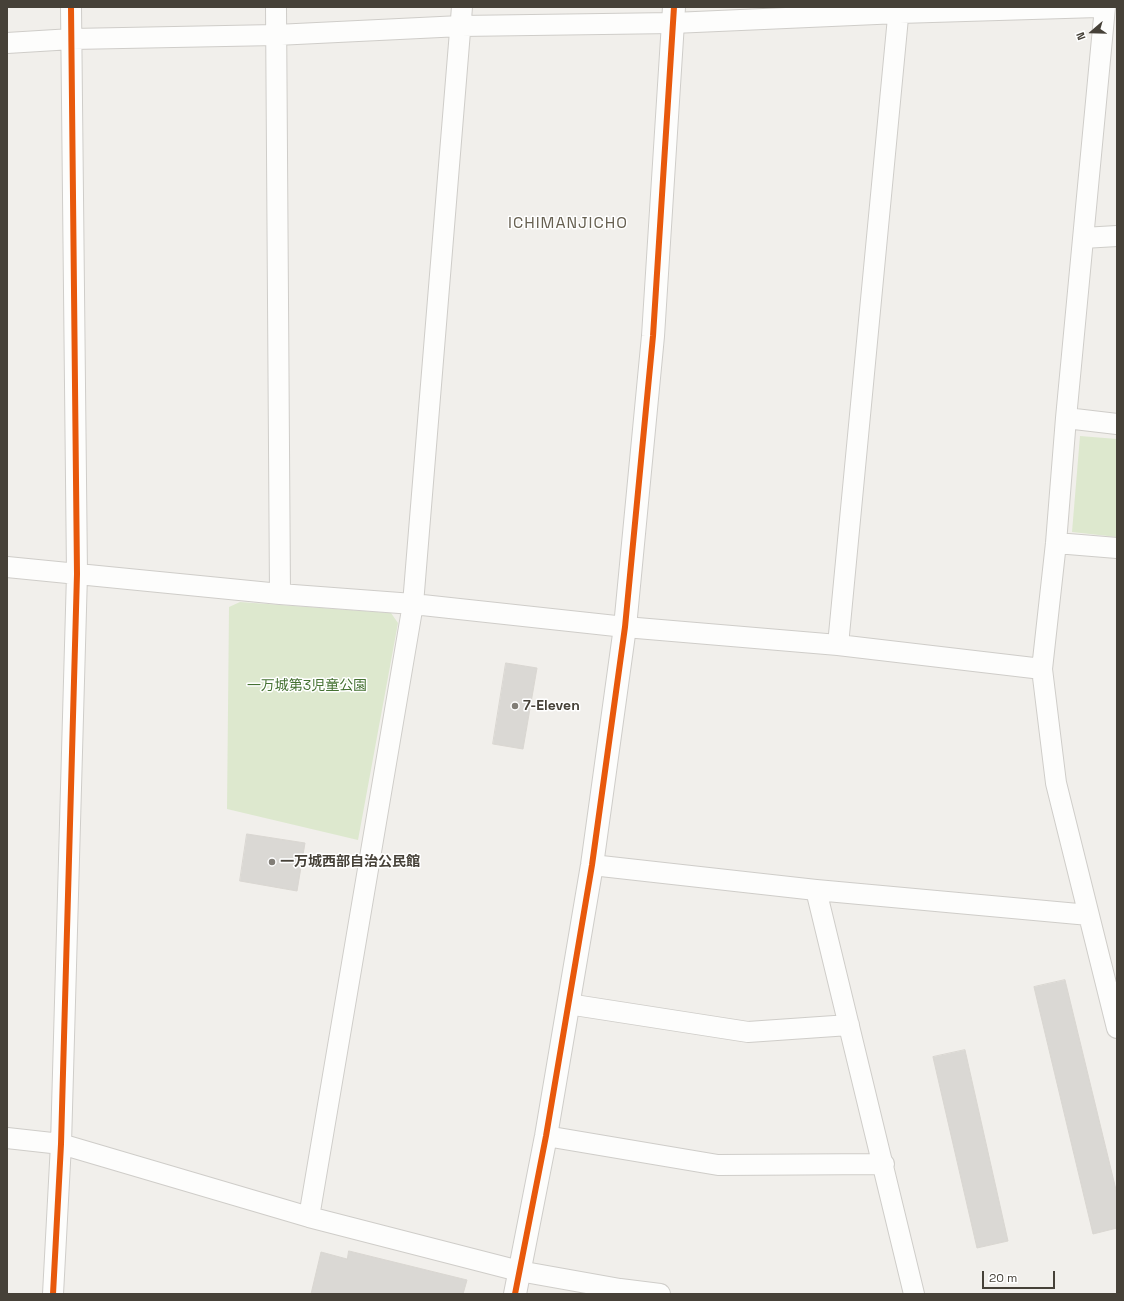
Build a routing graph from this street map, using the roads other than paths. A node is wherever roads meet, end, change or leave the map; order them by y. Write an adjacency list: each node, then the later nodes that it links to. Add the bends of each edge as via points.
1 (71, 7): 9 (street)
2 (276, 7): 8 (street)
3 (1098, 7): 5 (street)
4 (1105, 7): 12 (street)
5 (899, 10): 6 (street); 22 (street)
6 (673, 15): 7 (street); 21 (street, via 653,336)
7 (461, 17): 8 (street); 20 (street)
8 (276, 35): 9 (street); 19 (street)
9 (72, 39): 10 (street); 18 (street)
10 (7, 43)
11 (1117, 236): 12 (street)
12 (1084, 238): 13 (street)
13 (1066, 418): 14 (street); 15 (street)
14 (1117, 424)
15 (1056, 543): 16 (street); 23 (street)
16 (1117, 548)
17 (7, 567): 18 (street)
18 (76, 574): 19 (street); 32 (street)
19 (280, 594): 20 (street)
20 (413, 604): 21 (street); 34 (street)
21 (625, 627): 22 (street); 24 (street)
22 (838, 645): 23 (street)
23 (1042, 669): 26 (street, via 1056,783)
24 (592, 866): 25 (street); 27 (street)
25 (816, 890): 26 (street); 28 (street)
26 (1089, 916): 29 (street)
27 (568, 1004): 28 (street, via 748,1032); 30 (street)
28 (849, 1025): 33 (street)
29 (1117, 1028)
30 (546, 1136): 33 (street, via 718,1165); 35 (street)
31 (7, 1138): 32 (street)
32 (61, 1144): 34 (street); 36 (street)
33 (884, 1164): 39 (street)
34 (310, 1218): 35 (street)
35 (519, 1270): 37 (street); 38 (street)
36 (53, 1294)
37 (515, 1294)
38 (660, 1294)
39 (914, 1294)

